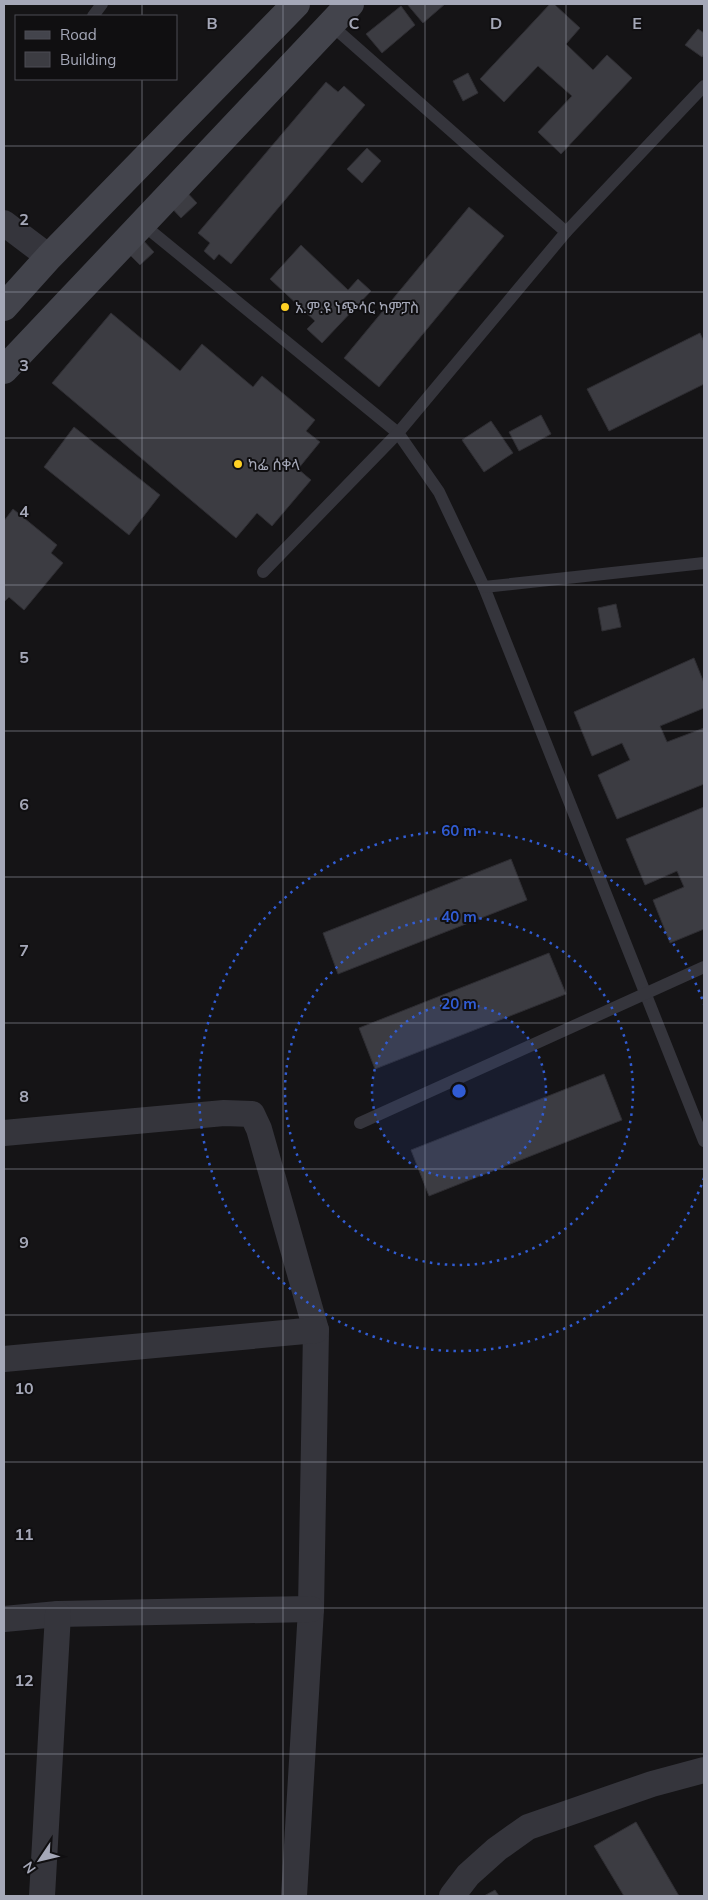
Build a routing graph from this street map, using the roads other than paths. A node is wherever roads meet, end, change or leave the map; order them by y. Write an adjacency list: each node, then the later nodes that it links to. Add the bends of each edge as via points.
1 (102, 4): 4 (lane)
2 (296, 4): 10 (main road)
3 (350, 4): 5 (main road)
4 (94, 15)
5 (330, 24): 8 (main road); 9 (lane)
6 (704, 86): 9 (lane)
7 (4, 223): 10 (street)
8 (141, 223): 12 (main road); 13 (lane)
9 (566, 232): 13 (lane)
10 (49, 257): 11 (main road)
11 (4, 307)
12 (4, 370)
13 (398, 433): 15 (lane); 16 (lane, via 439,492)
14 (704, 562): 16 (lane)
15 (264, 572)
16 (484, 587): 18 (lane)
17 (704, 967): 18 (lane)
18 (646, 992): 19 (lane); 21 (lane)
19 (360, 1123)
20 (4, 1133): 22 (street, via 224,1113 252,1114)
21 (704, 1141)
22 (316, 1330): 23 (street); 24 (street)
23 (4, 1359)
24 (311, 1609): 25 (street); 29 (street)
25 (58, 1614): 26 (street); 28 (street)
26 (4, 1619)
27 (704, 1770): 30 (street, via 652,1784 528,1828 497,1849 468,1875)
28 (42, 1896)
29 (294, 1896)
30 (452, 1896)

